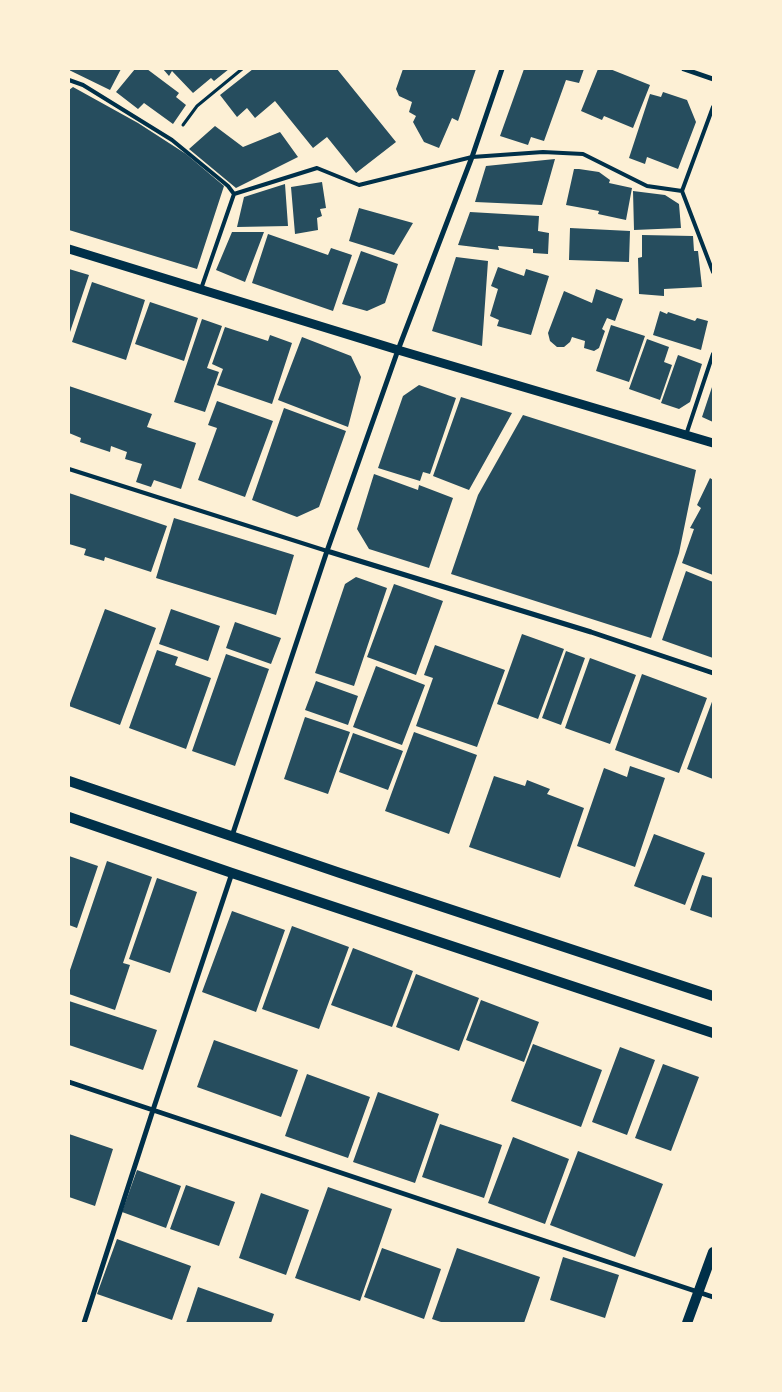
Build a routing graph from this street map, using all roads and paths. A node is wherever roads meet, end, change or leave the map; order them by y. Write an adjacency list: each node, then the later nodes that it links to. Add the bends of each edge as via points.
1 (242, 69): 7 (path, via 197,106)
2 (502, 69): 8 (street)
3 (684, 69): 4 (street)
4 (713, 79)
5 (69, 80): 7 (lane, via 83,85)
6 (713, 107): 9 (lane)
7 (172, 140): 10 (lane)
8 (472, 157): 9 (lane, via 543,152 582,154 647,186); 10 (lane, via 359,185 317,168); 14 (street)
9 (682, 191): 12 (lane)
10 (234, 194): 13 (lane)
11 (69, 249): 13 (street)
12 (713, 272)
13 (200, 290): 14 (street)
14 (398, 350): 16 (street); 19 (street)
15 (713, 354): 16 (lane)
16 (686, 435): 17 (street)
17 (713, 443)
18 (69, 469): 19 (lane)
19 (327, 552): 20 (street, via 591,632); 23 (street)
20 (713, 673)
21 (69, 781): 23 (main road)
22 (69, 816): 24 (main road)
23 (232, 836): 25 (main road)
24 (232, 873): 26 (main road); 28 (street)
25 (713, 996)
26 (713, 1033)
27 (69, 1082): 28 (street)
28 (153, 1110): 30 (street); 32 (street)
29 (713, 1252): 30 (main road)
30 (698, 1292): 31 (street); 33 (main road)
31 (713, 1297)
32 (84, 1323)
33 (687, 1323)

